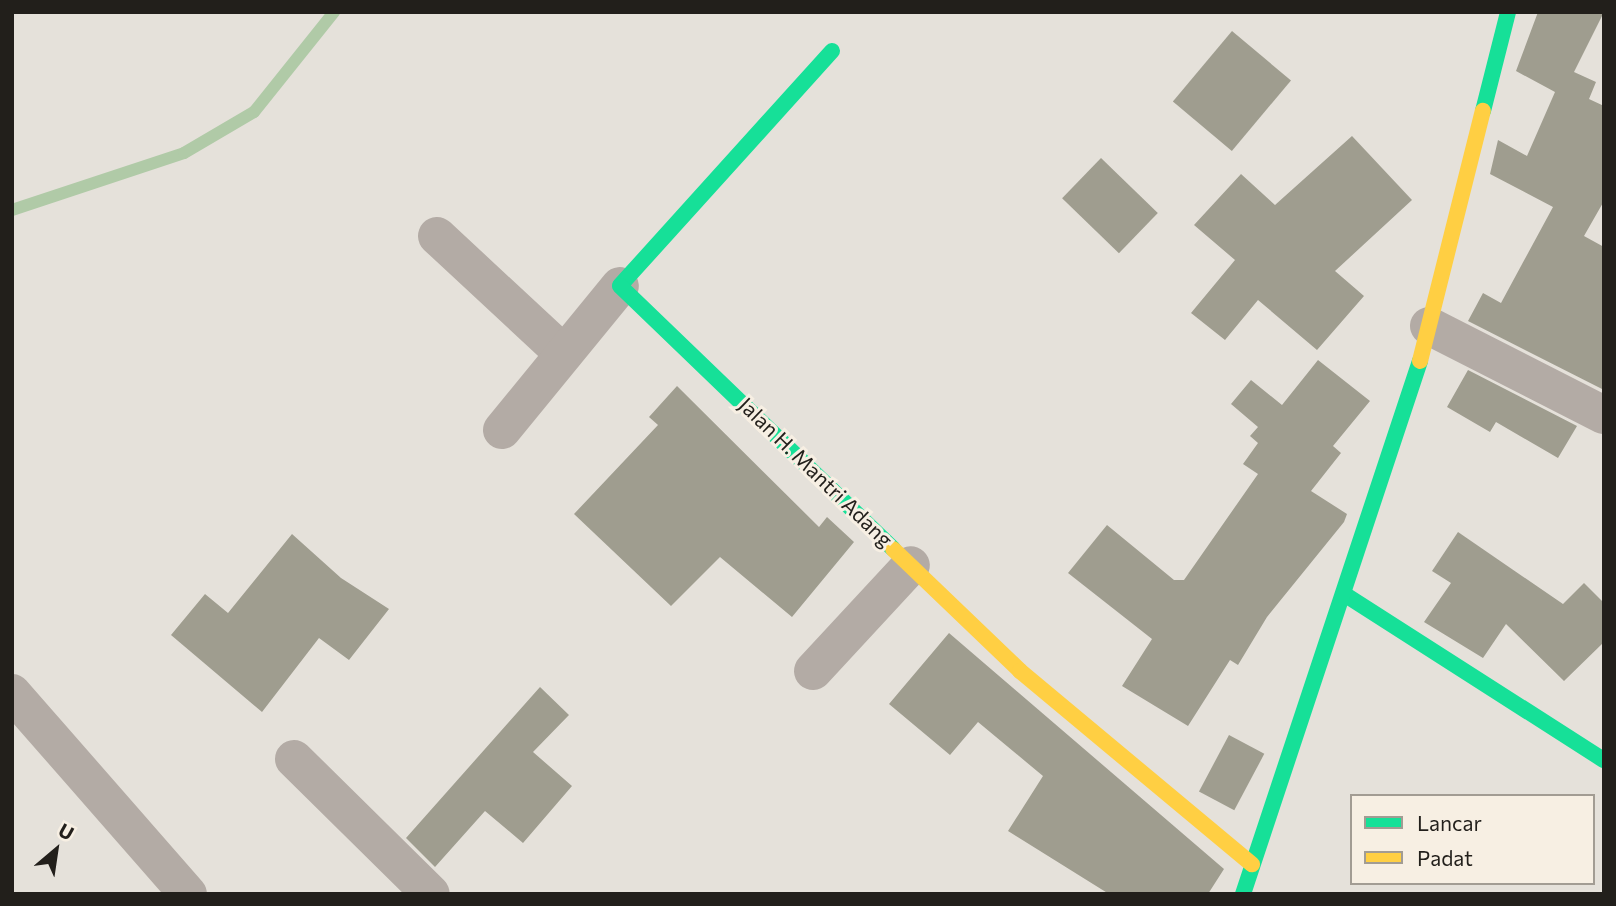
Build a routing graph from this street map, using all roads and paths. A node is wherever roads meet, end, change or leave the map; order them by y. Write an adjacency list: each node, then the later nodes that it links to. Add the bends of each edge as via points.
1 (1508, 12): 5 (street)
2 (832, 51): 4 (street)
3 (436, 236): 6 (street)
4 (620, 286): 6 (street); 9 (street, Jalan H. Mantri Adang)
5 (1429, 326): 7 (street); 10 (street)
6 (564, 354): 8 (street)
7 (1604, 415)
8 (502, 430)
9 (911, 565): 11 (street); 15 (street, Jalan H. Mantri Adang, via 1020,671)
10 (1343, 594): 14 (street, via 1443,661 1566,730); 15 (street)
11 (813, 671)
12 (12, 693): 16 (street)
13 (294, 759): 17 (street)
14 (1604, 760)
15 (1252, 864): 18 (street)
16 (188, 894)
17 (431, 894)
18 (1243, 894)

